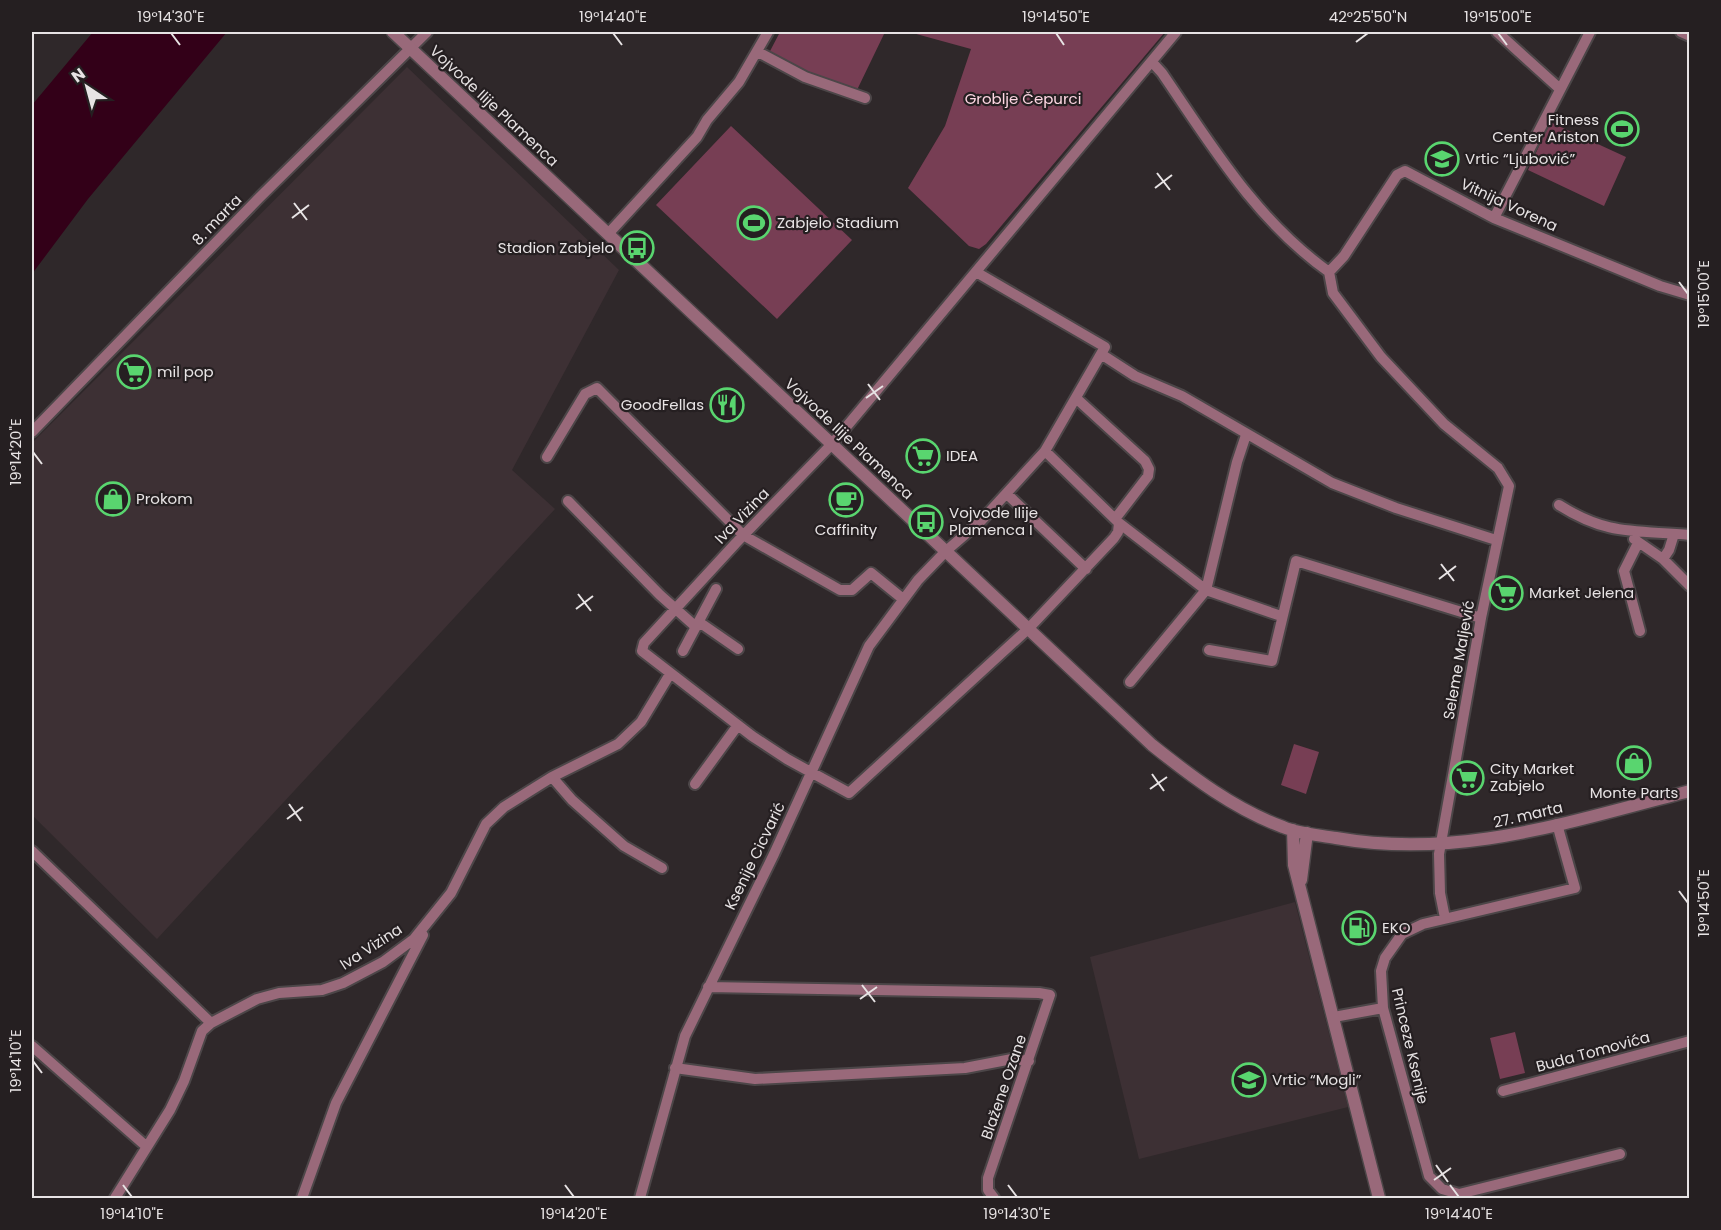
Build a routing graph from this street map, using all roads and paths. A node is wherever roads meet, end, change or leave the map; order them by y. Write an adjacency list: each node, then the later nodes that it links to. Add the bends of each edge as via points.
1 (393, 32): 9 (street, Vojvode Ilije Plamenca)
2 (427, 32): 9 (street, 8. marta)
3 (768, 32): 10 (street)
4 (1176, 32): 11 (street, Iva Vizina)
5 (1497, 32): 12 (street)
6 (1590, 32): 12 (street)
7 (1680, 32): 8 (street)
8 (1689, 36)
9 (410, 48): 15 (street, Vojvode Ilije Plamenca); 21 (street, 8. marta)
10 (758, 52): 13 (street, via 805,77); 15 (street, via 686,151)
11 (1152, 62): 16 (street, Iva Vizina); 17 (street, via 1235,181 1292,244)
12 (1560, 89): 14 (street)
13 (865, 98)
14 (1494, 218): 17 (street, Vitnija Vorena, via 1402,172); 18 (street, Vitnija Vorena)
15 (608, 234): 23 (street, Vojvode Ilije Plamenca)
16 (976, 272): 19 (street); 23 (street, Iva Vizina)
17 (1329, 273): 34 (street, Seleme Maljević, via 1334,293 1381,357 1438,418 1508,482 1510,490)
18 (1689, 295)
19 (1103, 350): 20 (street); 22 (street, via 1135,376 1182,396)
20 (1077, 399): 24 (street); 29 (street, via 1149,469)
21 (32, 432)
22 (1246, 435): 34 (street, via 1344,488); 41 (street)
23 (832, 444): 32 (street, Iva Vizina); 36 (street, Vojvode Ilije Plamenca)
24 (1045, 451): 26 (street); 29 (street)
25 (547, 457): 32 (street, via 585,394 597,388)
26 (1007, 494): 36 (street, Ksenije Cicvarić); 38 (street)
27 (568, 501): 43 (street)
28 (1559, 505): 30 (street, via 1589,523)
29 (1117, 521): 38 (street, via 1118,532); 41 (street)
30 (1628, 532): 31 (street); 35 (street)
31 (1674, 534): 33 (street); 37 (street)
32 (743, 535): 42 (street, via 840,590 852,590 871,573); 43 (street, Iva Vizina)
33 (1689, 535)
34 (1496, 540): 45 (street, Seleme Maljević)
35 (1638, 543): 37 (street); 48 (street, via 1624,571)
36 (946, 551): 42 (street, Ksenije Cicvarić); 47 (street, Vojvode Ilije Plamenca)
37 (1663, 559): 39 (street)
38 (1086, 568): 47 (street)
39 (1689, 586)
40 (716, 589): 46 (street)
41 (1206, 590): 44 (street); 53 (street)
42 (903, 599): 55 (street, Ksenije Cicvarić, via 865,654)
43 (676, 610): 46 (street); 52 (street, Iva Vizina, via 642,647 646,656)
44 (1281, 616): 45 (street, via 1296,561); 50 (street, via 1272,661)
45 (1481, 618): 62 (street, Seleme Maljević)
46 (698, 625): 49 (street); 51 (street)
47 (1029, 628): 55 (street, Iva Vizina, via 849,793); 60 (street, Vojvode Ilije Plamenca, via 1152,745 1186,772 1258,816)
48 (1640, 631)
49 (738, 649)
50 (1209, 650)
51 (683, 651)
52 (670, 674): 54 (street, Iva Vizina); 56 (street, Iva Vizina, via 630,734 609,751)
53 (1130, 682)
54 (738, 725): 55 (street, Iva Vizina); 57 (street)
55 (813, 773): 68 (street, Ksenije Cicvarić)
56 (552, 777): 64 (street, via 624,846); 67 (street, Iva Vizina, via 493,815 464,873)
57 (695, 784)
58 (1689, 791): 59 (street, 27. marta)
59 (1557, 824): 62 (street, 27. marta); 66 (street, Princeze Ksenije, via 1575,888)
60 (1293, 830): 61 (street, Vojvode Ilije Plamenca); 65 (street, via 1291,851)
61 (1307, 833): 62 (street, 27. marta, via 1385,846); 65 (street)
62 (1441, 846): 66 (street, via 1440,893)
63 (32, 851): 71 (street)
64 (662, 868)
65 (1301, 887): 70 (street)
66 (1445, 918): 69 (street, Princeze Ksenije, via 1402,934 1393,945 1381,971)
67 (430, 920): 71 (street, Iva Vizina, via 414,939 343,983 322,990 268,995); 80 (street, via 336,1103)
68 (708, 987): 74 (street, Blažene Ozane, via 1050,995); 75 (street, Ksenije Cicvarić)
69 (1383, 1008): 70 (street); 78 (street, Princeze Ksenije, via 1430,1176 1442,1189 1459,1194)
70 (1334, 1017): 83 (street)
71 (211, 1023): 77 (street, via 198,1039 184,1082)
72 (1689, 1041): 76 (street, Buda Tomovića)
73 (32, 1046): 77 (street)
74 (1029, 1061): 75 (street, via 755,1079); 82 (street, Blažene Ozane, via 988,1178 988,1190)
75 (675, 1068): 81 (street, Ksenije Cicvarić)
76 (1503, 1091)
77 (147, 1148): 79 (street)
78 (1620, 1154)
79 (115, 1198)
80 (302, 1198)
81 (640, 1198)
82 (994, 1198)
83 (1379, 1198)

